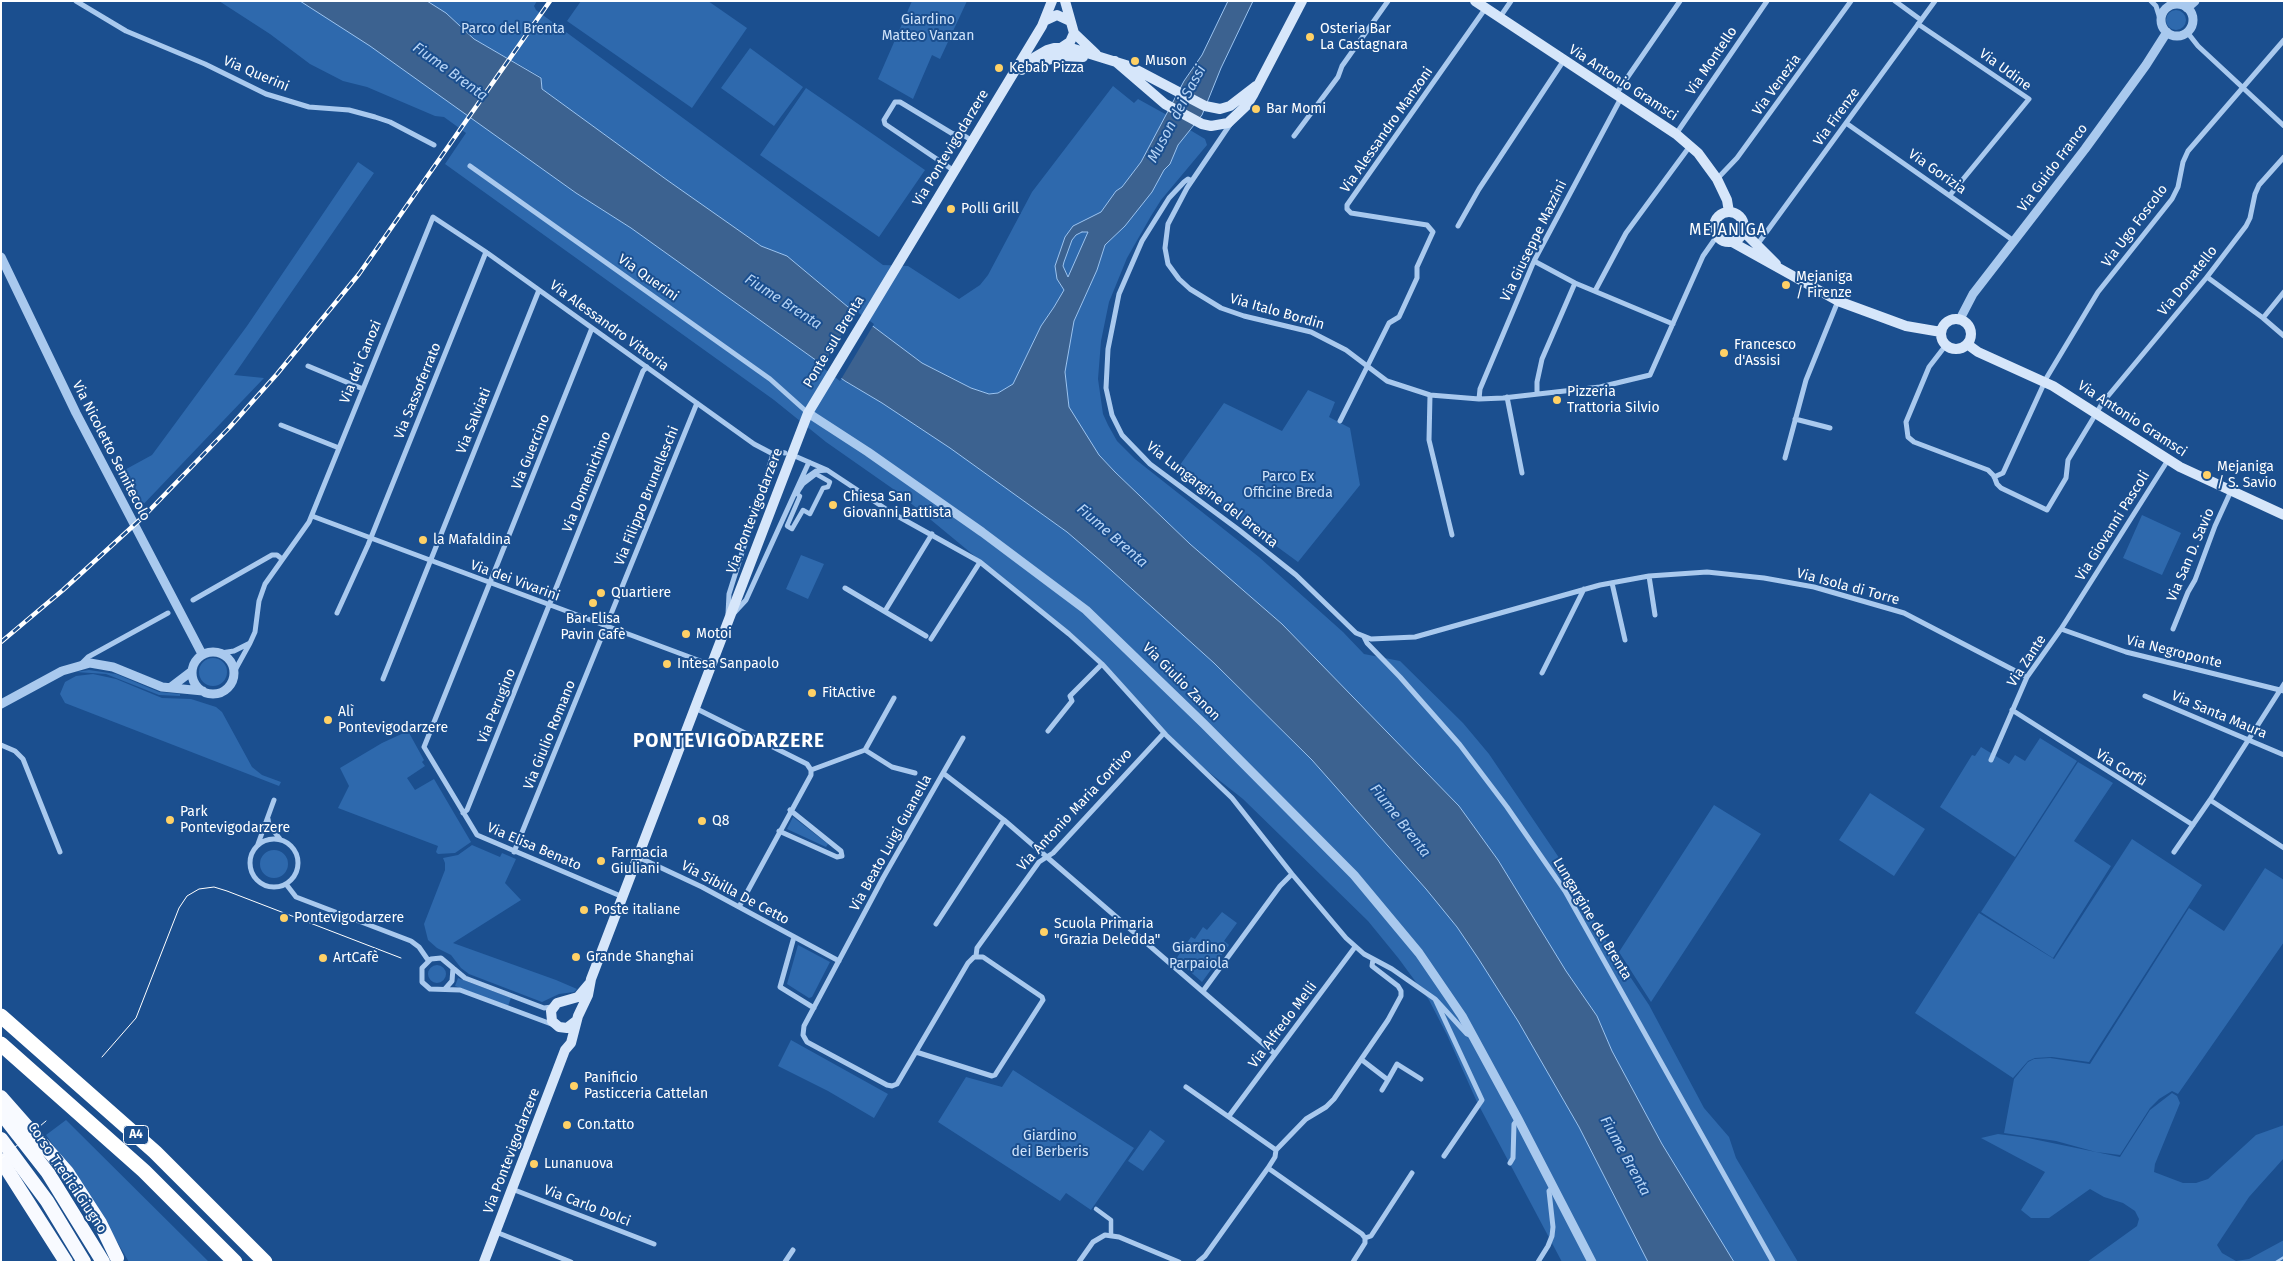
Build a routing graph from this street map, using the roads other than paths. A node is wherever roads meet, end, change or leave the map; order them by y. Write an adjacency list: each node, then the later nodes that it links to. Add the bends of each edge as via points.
1 (76, 1): 45 (street, Via Querini, via 126,31 266,94 309,108 349,110 374,117)
2 (1052, 1): 22 (main road, Via Pontevigodarzere)
3 (1065, 1): 19 (main road)
4 (1302, 1): 34 (main road)
5 (1388, 1): 42 (street)
6 (1475, 1): 17 (main road, Via Antonio Gramsci)
7 (1511, 1): 18 (street)
8 (1680, 1): 36 (street, Via Giuseppe Mazzini)
9 (1767, 1): 41 (street, Via Montello)
10 (1851, 1): 50 (street, Via Venezia, via 1737,158)
11 (1895, 1): 20 (street)
12 (1935, 1): 20 (street, Via Firenze)
13 (2151, 1): 21 (street)
14 (2172, 1): 16 (street)
15 (2195, 1): 16 (street)
16 (2184, 7): 21 (street, via 2167,8); 25 (street, via 2193,20)
17 (1485, 9): 18 (main road, Via Antonio Gramsci); 80 (street, Via Alessandro Manzoni, via 1347,205 1351,212 1427,225 1433,232 1399,317 1389,323)
18 (1500, 18): 29 (main road, Via Antonio Gramsci)
19 (1070, 21): 22 (main road, via 1058,15); 23 (main road)
20 (1919, 22): 38 (street, Via Firenze); 52 (street, Via Udine, via 2029,99)
21 (2161, 22): 24 (street)
22 (1043, 23): 27 (main road, via 1042,37 1049,46); 33 (main road, Via Pontevigodarzere)
23 (1074, 32): 27 (main road, via 1070,42); 28 (main road)
24 (2167, 32): 25 (street, via 2177,36); 58 (street, Via Guido Franco, via 2085,149)
25 (2187, 32): 35 (street)
26 (2284, 40): 35 (street, Via Ugo Foscolo)
27 (1058, 48): 28 (main road); 31 (main road, via 1035,57)
28 (1097, 55): 30 (main road)
29 (1564, 60): 36 (main road, Via Antonio Gramsci); 55 (street)
30 (1115, 61): 32 (main road); 34 (main road, via 1141,70 1210,108 1230,106)
31 (1022, 70): 32 (main road, via 1049,58 1076,56); 33 (main road)
32 (1129, 74): 39 (main road, via 1165,104)
33 (1010, 79): 43 (main road, Via Pontevigodarzere)
34 (1257, 85): 37 (main road, via 1247,105)
35 (2242, 87): 40 (street); 83 (street, Via Ugo Foscolo, via 2188,151 2172,199 2098,292)
36 (1618, 96): 41 (main road, Via Antonio Gramsci); 63 (street, Via Giuseppe Mazzini)
37 (1233, 120): 39 (main road); 44 (street, Via Italo Bordin)
38 (1846, 123): 52 (street, Via Gorizia); 60 (street, Via Firenze)
39 (1207, 125): 44 (street, via 1216,129)
40 (2284, 126)
41 (1676, 134): 46 (main road, Via Antonio Gramsci)
42 (1294, 136)
43 (972, 140): 49 (main road, Via Pontevigodarzere); 49 (street, via 960,133 953,134 895,102 884,120 885,124)
44 (1220, 140): 51 (street, Via Italo Bordin)
45 (434, 145)
46 (1690, 145): 50 (main road, Via Antonio Gramsci); 69 (street, via 1626,233)
47 (2284, 157): 65 (street, Via Donatello, via 2259,185 2250,218)
48 (470, 166): 90 (street, Via Querini, via 770,379)
49 (953, 170): 67 (main road, Via Pontevigodarzere)
50 (1717, 179): 53 (main road, Via Antonio Gramsci)
51 (1192, 181): 80 (street, Via Italo Bordin, via 1166,232 1168,264 1179,279 1221,308 1311,332); 123 (street, Via Lungargine del Brenta, via 1188,179 1169,198 1142,241 1119,294 1108,348 1106,388 1112,415 1122,435 1150,464 1296,575)
52 (1950, 195): 58 (street, Via Gorizia)
53 (1729, 212): 56 (main road, Via Antonio Gramsci, via 1740,216); 57 (main road, via 1717,218 1714,228)
54 (433, 217): 61 (street, Via Alessandro Vittoria); 84 (street, Via dei Canozi)
55 (1458, 226)
56 (1745, 227): 59 (main road, via 1739,238); 60 (main road, Via Antonio Gramsci)
57 (1718, 236): 59 (main road); 74 (street, Via Italo Bordin, via 1703,256)
58 (2014, 241): 73 (street, Via Guido Franco, via 1973,294)
59 (1732, 242): 64 (main road)
60 (1757, 245): 64 (main road, Via Antonio Gramsci)
61 (486, 252): 68 (street, Via Alessandro Vittoria); 113 (street, Via Sassoferrato)
62 (1, 257): 138 (street, Via Nicoletto Semitecolo, via 76,413)
63 (1534, 261): 66 (street); 88 (street, Via Giuseppe Mazzini, via 1480,389)
64 (1780, 268): 71 (main road)
65 (2207, 277): 72 (street); 91 (street, Via Donatello, via 2103,402)
66 (1575, 283): 69 (street); 85 (street, via 1542,359)
67 (884, 285): 90 (main road, Ponte sul Brenta)
68 (539, 290): 75 (street, Via Alessandro Vittoria); 115 (street, Via Salviati)
69 (1595, 291): 74 (street)
70 (2284, 292): 72 (street)
71 (1838, 301): 76 (main road, via 1906,326); 92 (street, via 1806,380)
72 (2264, 318): 77 (street)
73 (1960, 319): 76 (main road, via 1947,321); 78 (main road, via 1970,329)
74 (1673, 324): 85 (street, Via Italo Bordin, via 1650,375 1600,387)
75 (592, 328): 82 (street, Via Alessandro Vittoria); 119 (street, Via Guercino)
76 (1941, 332): 79 (main road)
77 (2284, 336)
78 (1967, 344): 79 (main road, via 1955,349); 83 (main road, Via Antonio Gramsci)
79 (1946, 345): 105 (street, via 1929,367 1906,422 1908,438 1988,470)
80 (1367, 365): 86 (street, Via Italo Bordin, via 1387,381); 93 (street, Via Alessandro Manzoni)
81 (308, 366): 84 (street)
82 (647, 367): 89 (street, Via Alessandro Vittoria); 125 (street, Via Domenichino)
83 (2044, 381): 91 (main road, Via Antonio Gramsci); 105 (street, Via Ugo Foscolo, via 2003,472)
84 (363, 389): 96 (street, Via dei Canozi)
85 (1537, 394): 87 (street, Via Italo Bordin)
86 (1430, 395): 88 (street, Via Italo Bordin); 112 (street, via 1429,440)
87 (1508, 397): 88 (street, Via Italo Bordin); 104 (street)
88 (1479, 399)
89 (697, 403): 98 (street, Via Alessandro Vittoria); 131 (street, Via Filippo Brunelleschi)
90 (808, 413): 130 (main road, Via Pontevigodarzere); 206 (street, Via Giulio Zanon, via 881,460 1052,583 1120,641 1354,876 1419,953)
91 (2097, 414): 101 (main road, Via Antonio Gramsci); 105 (street, Via Donatello, via 2068,460 2066,478 2047,510 2001,488)
92 (1795, 419): 95 (street); 100 (street)
93 (1340, 422)
94 (282, 425): 96 (street)
95 (1830, 428)
96 (338, 448): 109 (street, Via dei Canozi)
97 (785, 453): 98 (street, via 776,451)
98 (773, 454): 130 (street, Via Pontevigodarzere, via 728,594)
99 (797, 457): 102 (street, Via Giulio Zanon)
100 (1785, 458)
101 (2168, 460): 107 (main road, Via Antonio Gramsci); 124 (street, Via Giovanni Pascoli)
102 (809, 462): 103 (street, Via Giulio Zanon); 106 (street, Via Pontevigodarzere)
103 (827, 470): 106 (street, via 816,471); 111 (street, Via Giulio Zanon, via 892,513)
104 (1522, 474)
105 (1994, 477)
106 (802, 480): 130 (street, Via Pontevigodarzere, via 746,600)
107 (2231, 491): 108 (main road, Via Antonio Gramsci); 133 (street, Via San D. Savio)
108 (2284, 515)
109 (312, 516): 113 (street, Via dei Vivarini); 114 (street, Via dei Canozi)
110 (792, 529): 110 (street, via 803,510 810,514 823,488 830,482 816,474 803,484 787,526)
111 (932, 534): 116 (street, Via Giulio Zanon); 126 (street)
112 (1452, 535)
113 (370, 539): 115 (street, Via dei Vivarini); 128 (street, Via Sassoferrato)
114 (282, 559): 122 (street, via 272,555); 136 (street, Via dei Canozi, via 261,593 255,632)
115 (430, 561): 119 (street, Via dei Vivarini); 146 (street, Via Salviati)
116 (980, 562): 126 (street, via 928,637); 140 (street, Via Giulio Zanon)
117 (1649, 576): 118 (street, Via Isola di Torre); 129 (street); 145 (street, Via Isola di Torre, via 1680,572 1740,575 1861,600 1924,622)
118 (1612, 583): 121 (street, Via Isola di Torre); 135 (street)
119 (491, 584): 125 (street, Via dei Vivarini); 161 (street, Via Guercino)
120 (845, 588): 126 (street)
121 (1584, 589): 134 (street, Via Isola di Torre, via 1419,636); 144 (street)
122 (193, 600)
123 (1323, 601): 134 (street, Lungargine del Brenta)
124 (2077, 604): 132 (street, Via Zante)
125 (550, 606): 131 (street, Via dei Vivarini); 171 (street, Via Perugino, via 467,810)
126 (885, 611)
127 (168, 613): 139 (street)
128 (337, 613)
129 (1655, 615)
130 (728, 619): 141 (main road, Via Pontevigodarzere)
131 (607, 626): 141 (street, Via dei Vivarini); 180 (street, Via Giulio Romano)
132 (2061, 629): 145 (street, Via Zante); 150 (street, Via Negroponte, via 2126,652)
133 (2173, 629)
134 (1364, 637): 250 (street, Lungargine del Brenta, via 1460,745 1508,807 1565,891)
135 (1625, 640)
136 (250, 643): 137 (street, via 234,652); 143 (street, Via dei Canozi)
137 (220, 653): 138 (street); 143 (street, via 230,661)
138 (202, 654): 142 (street, via 193,664)
139 (81, 664): 148 (street, via 112,667); 153 (street)
140 (1102, 664): 156 (street, via 1070,696 1072,701); 157 (street, Via Giulio Zanon)
141 (711, 665): 154 (main road, Via Pontevigodarzere)
142 (192, 671): 148 (street); 149 (street, via 194,683)
143 (234, 672): 149 (street, via 232,683 224,691 217,694)
144 (1542, 673)
145 (2027, 677): 155 (street, Via Zante)
146 (383, 679)
147 (2284, 684): 150 (street)
148 (171, 688): 149 (street)
149 (203, 691)
150 (2282, 691): 159 (street)
151 (2145, 696): 159 (street, Via Santa Maura)
152 (894, 698): 162 (street)
153 (1, 704)
154 (695, 708): 165 (street, via 807,764); 182 (main road, Via Pontevigodarzere)
155 (2012, 710): 164 (street, Via Zante); 174 (street, Via Corfù)
156 (1048, 731)
157 (1164, 732): 183 (street, Via Antonio Maria Cortivo); 184 (street, Via Giulio Zanon, via 1232,798)
158 (963, 738): 167 (street, Via Beato Luigi Guanella)
159 (2249, 740): 163 (street, Via Santa Maura); 169 (street)
160 (1, 745): 179 (street, via 17,752 23,759)
161 (424, 747): 171 (street, Via Elisa Benato)
162 (865, 750): 165 (street); 166 (street, via 892,767)
163 (2284, 755)
164 (1991, 760)
165 (811, 770): 170 (street)
166 (915, 773)
167 (943, 774): 173 (street); 194 (street, Via Beato Luigi Guanella)
168 (274, 800): 172 (street)
169 (2210, 800): 174 (street); 178 (street)
170 (790, 810): 175 (street); 175 (street, via 841,851 842,856 837,857)
171 (463, 813): 180 (street, Via Elisa Benato, via 477,835)
172 (267, 818): 176 (street); 177 (street)
173 (1004, 820): 183 (street); 188 (street)
174 (2193, 825): 181 (street)
175 (779, 831): 187 (street)
176 (280, 839): 177 (street, via 264,840); 185 (street, via 294,848 298,864)
177 (258, 844): 185 (street, via 249,866 256,880 270,887)
178 (2284, 848)
179 (60, 852)
180 (514, 852): 186 (street, Via Elisa Benato)
181 (2174, 852)
182 (638, 857): 186 (main road, Via Pontevigodarzere); 187 (street, Via Sibilla De Cetto)
183 (1046, 857): 191 (street, Via Antonio Maria Cortivo, via 1038,862 995,921 977,948); 198 (street)
184 (1292, 874): 190 (street, Via Giulio Zanon); 198 (street)
185 (286, 884): 193 (street, via 296,897 411,941)
186 (622, 897): 196 (main road, Via Pontevigodarzere)
187 (739, 907): 189 (street, Via Sibilla De Cetto)
188 (936, 924)
189 (794, 937): 194 (street, Via Sibilla De Cetto); 202 (street, Via Sibilla De Cetto, via 780,987)
190 (1355, 947): 192 (street, Via Giulio Zanon); 210 (street, Via Alfredo Melli)
191 (976, 956): 209 (street, Via Antonio Maria Cortivo, via 968,963); 209 (street, via 983,957 1043,1000 995,1075)
192 (1373, 959): 199 (street, Via Giulio Zanon); 211 (street, via 1372,966 1398,986 1401,996)
193 (428, 960): 195 (street, via 441,958); 197 (street, via 422,968 422,982 434,991)
194 (839, 961): 202 (street)
195 (452, 966): 197 (street, via 452,981); 201 (street, via 465,978 542,1007)
196 (590, 984): 200 (main road, Via Pontevigodarzere, via 578,997); 204 (main road, Via Pontevigodarzere)
197 (445, 989): 205 (street, via 460,990)
198 (1203, 991): 210 (street)
199 (1435, 999): 206 (street, Via Giulio Zanon, via 1468,1034); 222 (street, via 1482,1100)
200 (568, 1001): 201 (main road, Via Pontevigodarzere); 204 (main road, via 576,1008)
201 (554, 1005): 205 (main road, via 550,1014)
202 (814, 1008): 209 (street, Via Antonio Maria Cortivo, via 803,1031 807,1042 887,1085 897,1084)
203 (1, 1016): 241 (highway, A4, via 155,1152)
204 (577, 1019): 205 (main road, via 567,1028); 208 (main road, Via Pontevigodarzere, via 571,1043)
205 (558, 1026): 208 (main road, via 564,1034)
206 (1474, 1036): 219 (street, Via Giulio Zanon)
207 (1, 1044): 240 (highway, A4, via 144,1171)
208 (565, 1050): 228 (main road, Via Pontevigodarzere)
209 (916, 1052)
210 (1276, 1054): 218 (street, Via Alfredo Melli)
211 (1362, 1060): 212 (street); 221 (street, via 1334,1099 1306,1120)
212 (1388, 1080): 213 (street, via 1398,1064); 215 (street)
213 (1420, 1080)
214 (1186, 1087): 218 (street)
215 (1382, 1090)
216 (1, 1097): 235 (highway, bridge, via 67,1172 100,1223)
217 (1, 1113): 239 (highway, Corso Tredici Giugno, bridge, via 48,1173)
218 (1229, 1116): 221 (street)
219 (1518, 1118): 224 (street, via 1514,1124); 227 (street, Via Giulio Zanon)
220 (1, 1139): 238 (highway, bridge, via 36,1184)
221 (1276, 1150): 225 (street)
222 (1444, 1156)
223 (1, 1160): 237 (highway)
224 (1510, 1163)
225 (1268, 1168): 232 (street); 236 (street)
226 (1412, 1174): 232 (street, via 1371,1236)
227 (1553, 1186): 248 (street, via 1549,1191 1552,1236); 249 (street, Via Giulio Zanon)
228 (512, 1189): 230 (main road, Via Pontevigodarzere); 233 (street, Via Carlo Dolci)
229 (1096, 1209): 231 (street, via 1111,1220)
230 (496, 1232): 242 (main road, Via Pontevigodarzere); 243 (street)
231 (1111, 1235): 245 (street, via 1100,1236 1093,1242); 246 (street)
232 (1365, 1238): 247 (street)
233 (654, 1244)
234 (793, 1250): 244 (street)
235 (118, 1260)
236 (1201, 1261)
237 (66, 1262)
238 (84, 1262)
239 (103, 1262)
240 (235, 1262)
241 (265, 1262)
242 (484, 1262)
243 (571, 1262)
244 (785, 1262)
245 (1080, 1262)
246 (1179, 1262)
247 (1354, 1262)
248 (1538, 1262)
249 (1592, 1262)
250 (1773, 1262)

